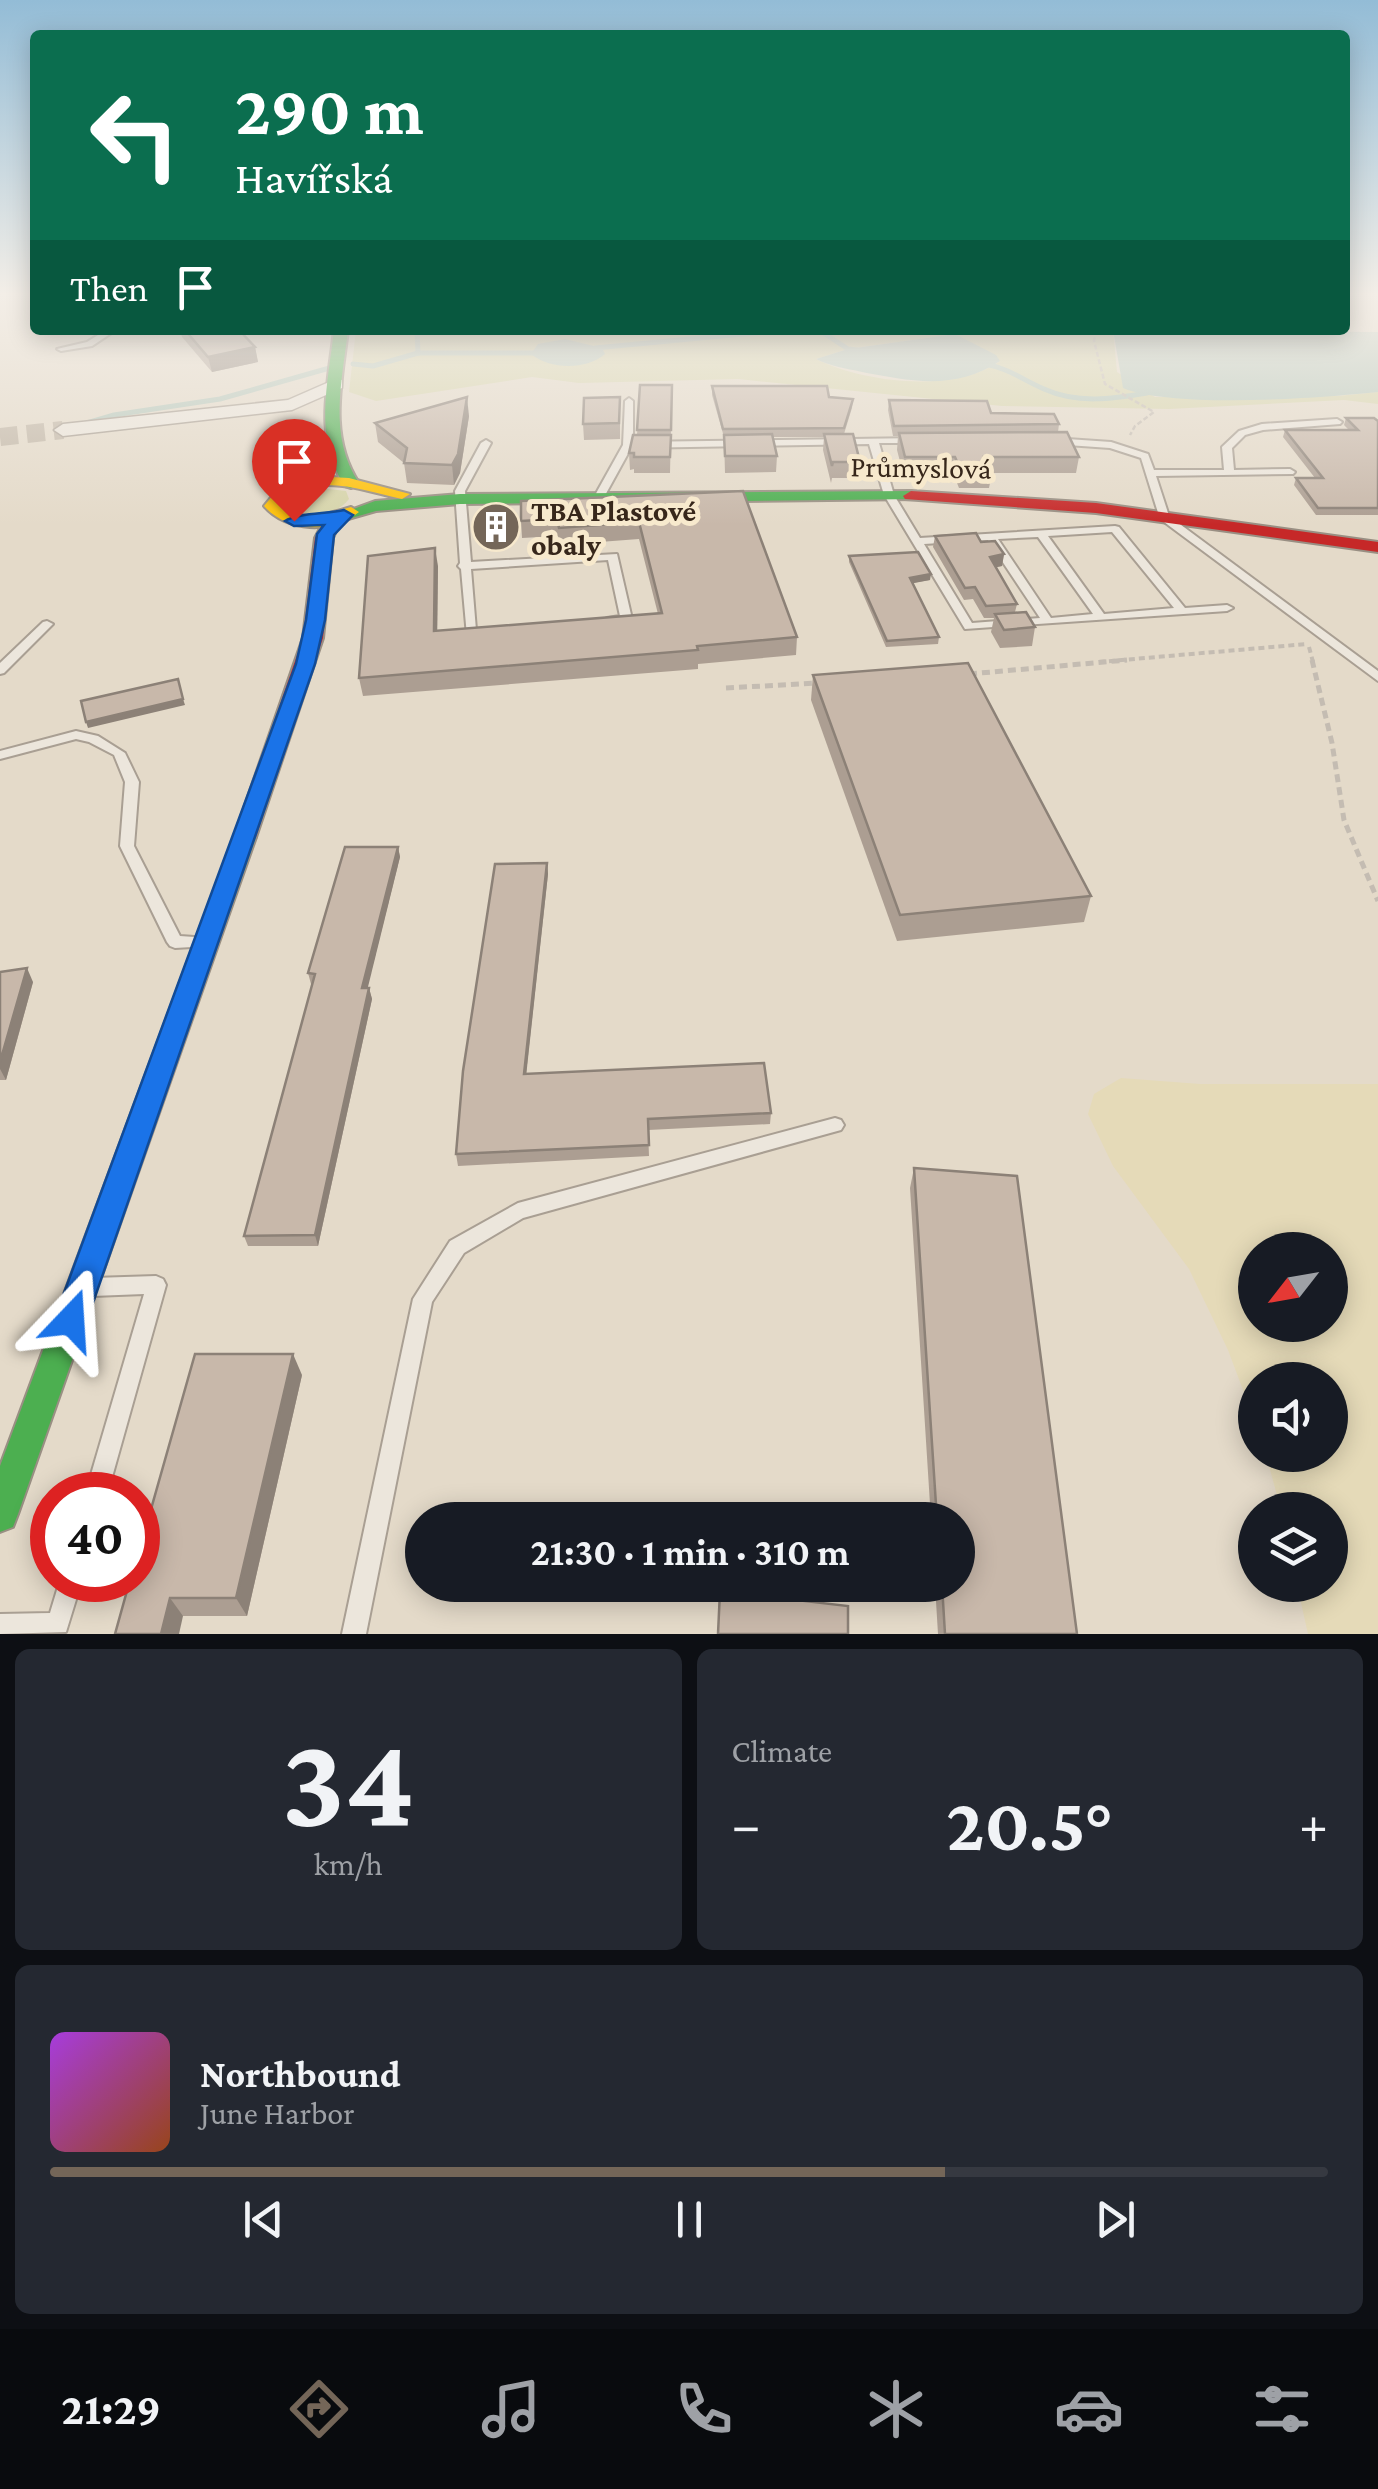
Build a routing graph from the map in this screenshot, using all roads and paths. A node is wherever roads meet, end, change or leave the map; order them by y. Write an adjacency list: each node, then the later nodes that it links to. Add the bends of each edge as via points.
1 (337, 372): 3 (street)
2 (1102, 372): 14 (path, via 1105,384 1154,412 1135,426)
3 (336, 384): 5 (street); 7 (street)
4 (628, 401): 13 (lane)
5 (292, 405): 7 (street); 8 (street)
6 (1337, 422): 16 (lane, via 1242,432 1228,447)
7 (333, 427): 18 (street, via 315,471); 19 (street, via 343,476)
8 (63, 430)
9 (873, 440): 10 (lane); 13 (lane); 20 (lane)
10 (922, 440)
11 (1041, 441): 14 (lane)
12 (486, 443): 22 (lane)
13 (628, 445): 21 (lane)
14 (1126, 448): 15 (lane, via 1145,456)
15 (1151, 472): 16 (lane); 24 (lane)
16 (1228, 472): 17 (lane)
17 (1290, 472)
18 (296, 484): 19 (street, Průmyslová); 25 (street, via 273,502)
19 (354, 484): 22 (street, Průmyslová); 23 (street, via 363,500)
20 (889, 495): 21 (street, Průmyslová); 24 (street, Průmyslová, via 1022,500); 28 (lane)
21 (599, 497): 22 (street, Průmyslová)
22 (460, 499): 23 (street, Průmyslová); 30 (lane)
23 (346, 514): 25 (street, Průmyslová, via 314,522); 31 (street, via 325,534)
24 (1164, 517): 29 (street, Průmyslová); 39 (lane)
25 (286, 518): 31 (street, via 302,541)
26 (1041, 533): 27 (lane); 33 (lane, via 1115,529); 34 (lane)
27 (992, 536): 28 (lane); 36 (lane)
28 (916, 541): 36 (lane, via 969,627)
29 (1378, 546)
30 (463, 566): 35 (lane, via 613,556 626,619); 38 (lane, via 471,634)
31 (317, 606): 48 (street, via 306,664)
32 (1227, 608): 33 (lane)
33 (1184, 612): 34 (lane)
34 (1101, 618): 36 (lane)
35 (606, 621)
36 (1048, 622)
37 (47, 624): 41 (lane)
38 (490, 632)
39 (1330, 642): 40 (path); 43 (lane)
40 (1308, 644): 42 (path); 47 (path, via 1344,820)
41 (0, 670)
42 (964, 675)
43 (1378, 677)
44 (825, 682): 45 (path)
45 (726, 688)
46 (0, 755): 48 (lane, via 63,735 93,738 119,753 132,782 126,830 134,862 175,942)
47 (1378, 900)
48 (208, 942): 50 (street)
49 (836, 1125): 55 (lane, via 518,1210 457,1247 423,1299)
50 (82, 1287): 51 (lane, via 156,1285); 52 (street)
51 (103, 1472)
52 (0, 1514)
53 (64, 1602): 54 (lane, via 58,1624)
54 (0, 1626)
55 (354, 1634)

